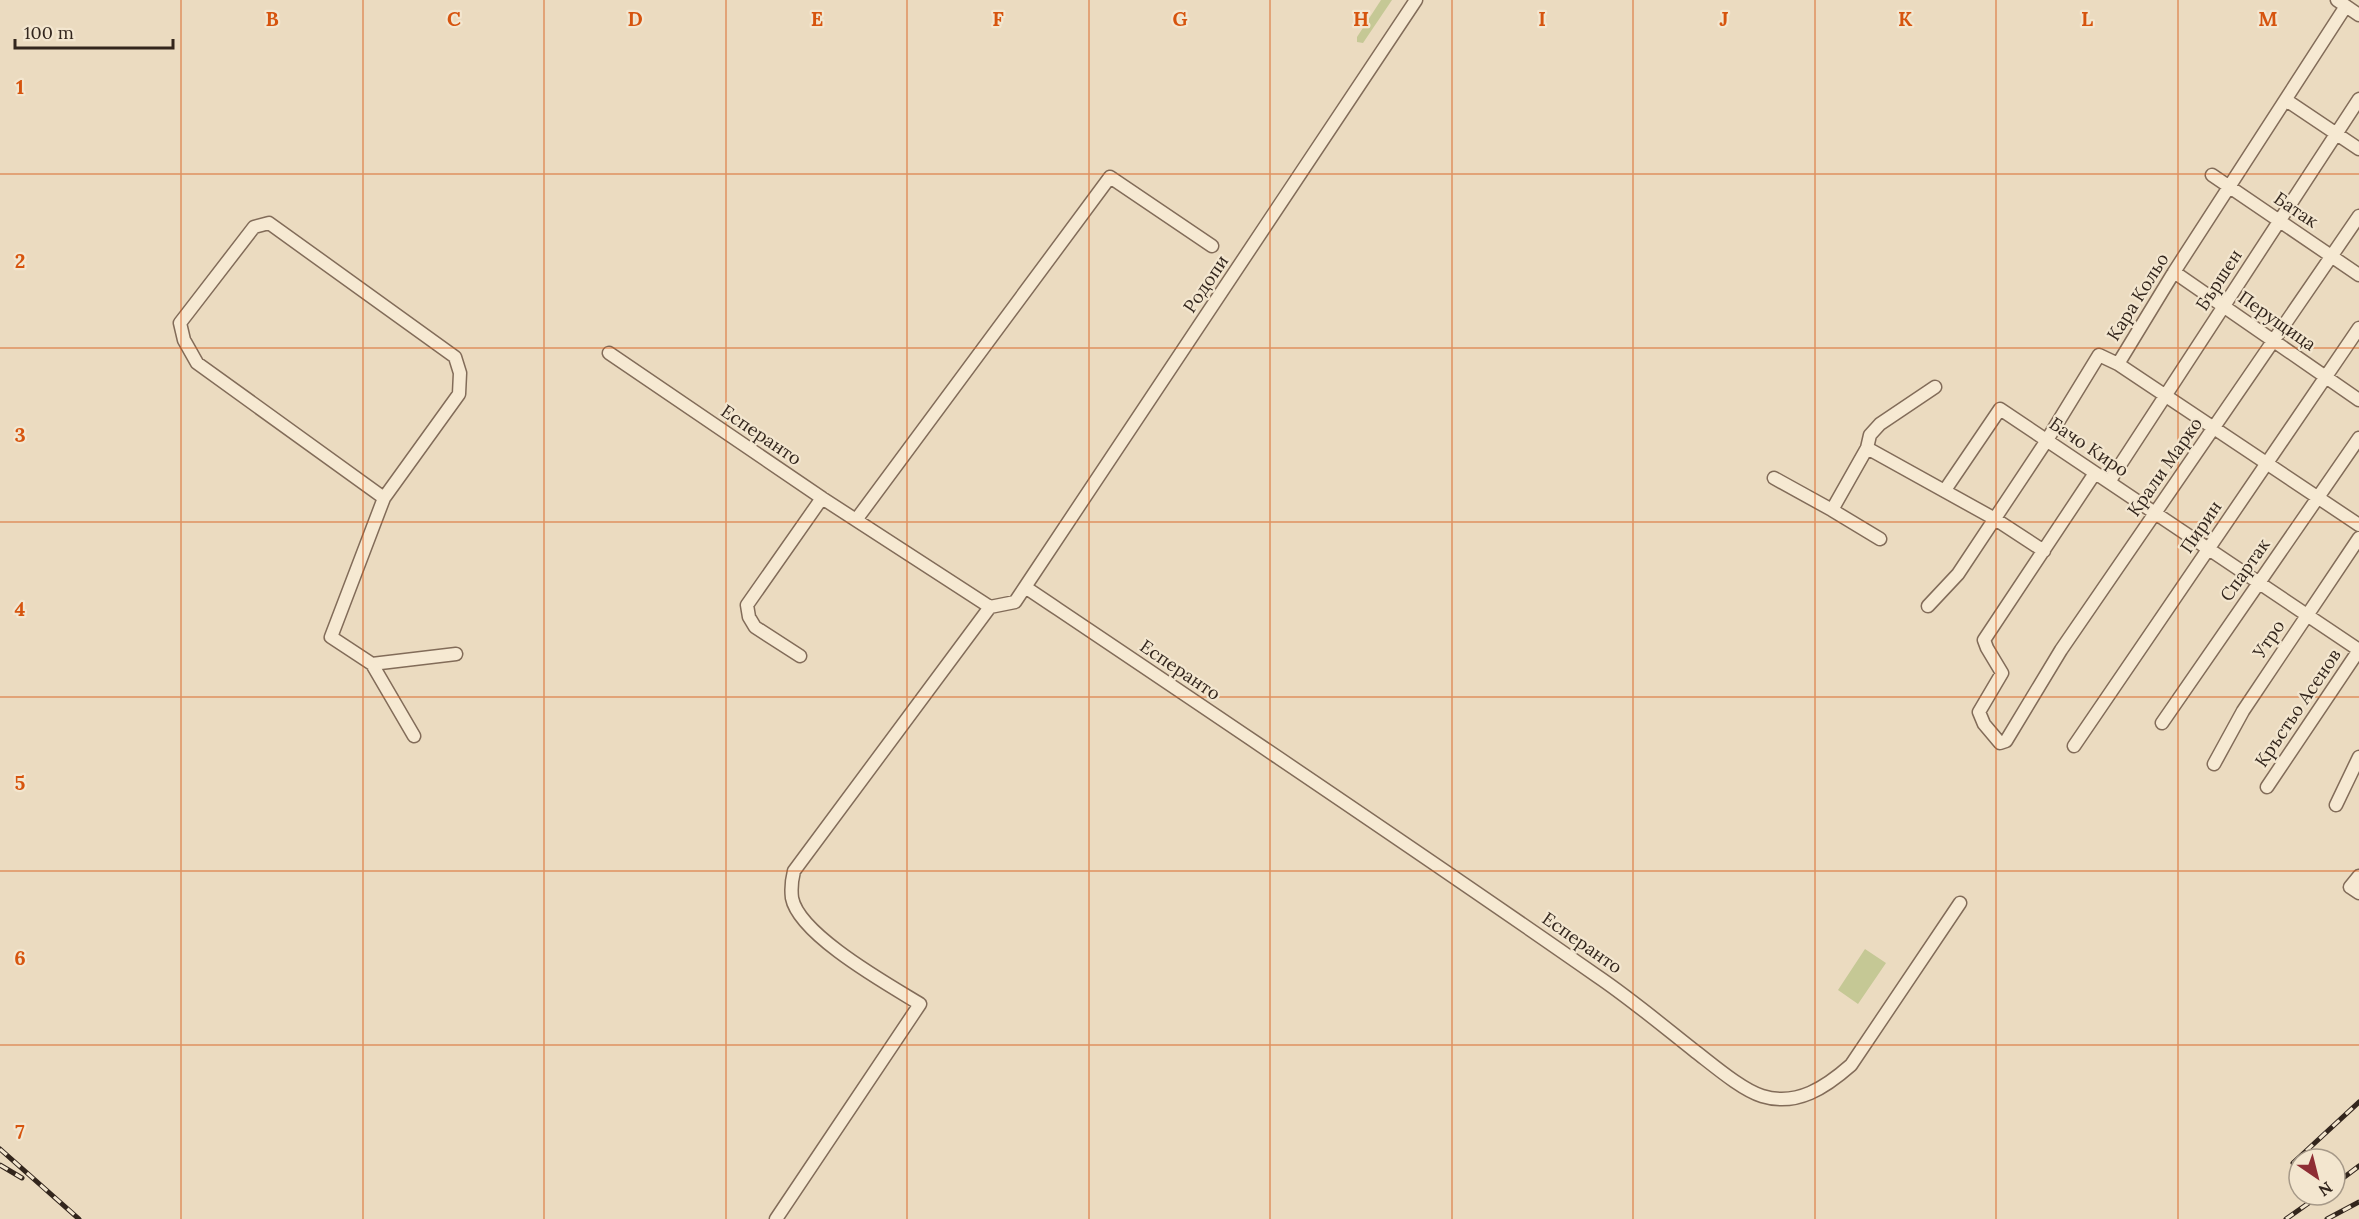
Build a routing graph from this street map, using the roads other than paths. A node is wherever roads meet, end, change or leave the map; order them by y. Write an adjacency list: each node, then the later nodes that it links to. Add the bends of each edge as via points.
1 (1416, 0): 47 (street, Родопи)
2 (2342, 3): 3 (street); 5 (street, Кара Кольо)
3 (2359, 15)
4 (2359, 99): 6 (street, Бършен)
5 (2286, 100): 6 (street); 9 (street, Кара Кольо)
6 (2336, 134): 7 (street); 11 (street, Бършен)
7 (2359, 149)
8 (2212, 175): 9 (street, Батак)
9 (2230, 187): 11 (street, Батак); 14 (street, Кара Кольо)
10 (2359, 216): 13 (street, Крали Марко)
11 (2279, 220): 13 (street, Батак); 16 (street, Бършен)
12 (1212, 246): 40 (street, via 1110,177)
13 (2332, 256): 15 (street, Батак); 18 (street, Крали Марко)
14 (2174, 272): 16 (street, Перущица); 20 (street, Кара Кольо)
15 (2359, 275)
16 (2224, 306): 18 (street, Перущица); 23 (street, Бършен)
17 (2359, 328): 21 (street, Пирин)
18 (2273, 341): 21 (street, Перущица); 25 (street, Крали Марко)
19 (609, 353): 35 (street, Есперанто)
20 (2118, 364): 23 (street); 27 (street, Кара Кольо, via 2099,355)
21 (2326, 377): 24 (street, Перущица); 29 (street, Пирин)
22 (1935, 387): 28 (street, via 1880,424 1870,435)
23 (2165, 396): 25 (street); 32 (street, Бършен)
24 (2359, 400)
25 (2214, 428): 29 (street); 38 (street, Крали Марко)
26 (2359, 438): 36 (street, Спартак)
27 (2047, 440): 30 (street, Бачо Киро); 33 (street, Бачо Киро, via 2000,409); 39 (street, Кара Кольо)
28 (1867, 448): 33 (street); 37 (street)
29 (2266, 463): 36 (street); 44 (street, Пирин)
30 (2095, 473): 32 (street, Бачо Киро); 45 (street)
31 (1774, 478): 37 (street)
32 (2109, 482): 38 (street, Бачо Киро)
33 (1945, 490): 39 (street)
34 (384, 498): 34 (street, via 197,363 184,340 180,323 254,227 269,223 455,357 460,372 459,394); 54 (street, via 331,637)
35 (822, 498): 40 (street, Есперанто); 53 (street, via 747,605 755,627)
36 (2317, 498): 41 (street); 46 (street, Спартак)
37 (1832, 510): 43 (street)
38 (2155, 513): 44 (street, Бачо Киро); 45 (street, Крали Марко, via 2061,650 2006,741 2000,742 1979,712 2002,673 1984,640)
39 (1995, 519): 45 (street); 48 (street, Кара Кольо, via 1958,574)
40 (856, 520): 49 (street, Есперанто)
41 (2359, 525)
42 (2359, 538): 50 (street, Утро)
43 (1880, 539)
44 (2208, 549): 46 (street, Бачо Киро); 57 (street, Пирин)
45 (2044, 551)
46 (2259, 583): 50 (street, Бачо Киро); 55 (street, Спартак)
47 (1026, 587): 49 (street, via 1015,602); 64 (street, Есперанто, via 1408,844 1622,993 1723,1073 1760,1096 1782,1100 1804,1096 1831,1082 1851,1065)
48 (1928, 606)
49 (990, 607): 65 (street, via 792,878 792,900 806,922 848,957 921,1004)
50 (2307, 615): 51 (street, Бачо Киро); 59 (street, Утро, via 2243,711)
51 (2359, 650): 60 (street, Кръстьо Асенов)
52 (456, 654): 54 (street)
53 (800, 656)
54 (372, 664): 56 (street)
55 (2162, 723)
56 (414, 736)
57 (2074, 746)
58 (2359, 757): 61 (street)
59 (2214, 764)
60 (2267, 787)
61 (2336, 805)
62 (2359, 876): 63 (street, via 2350,887)
63 (2359, 893)
64 (1960, 903)
65 (776, 1219)

